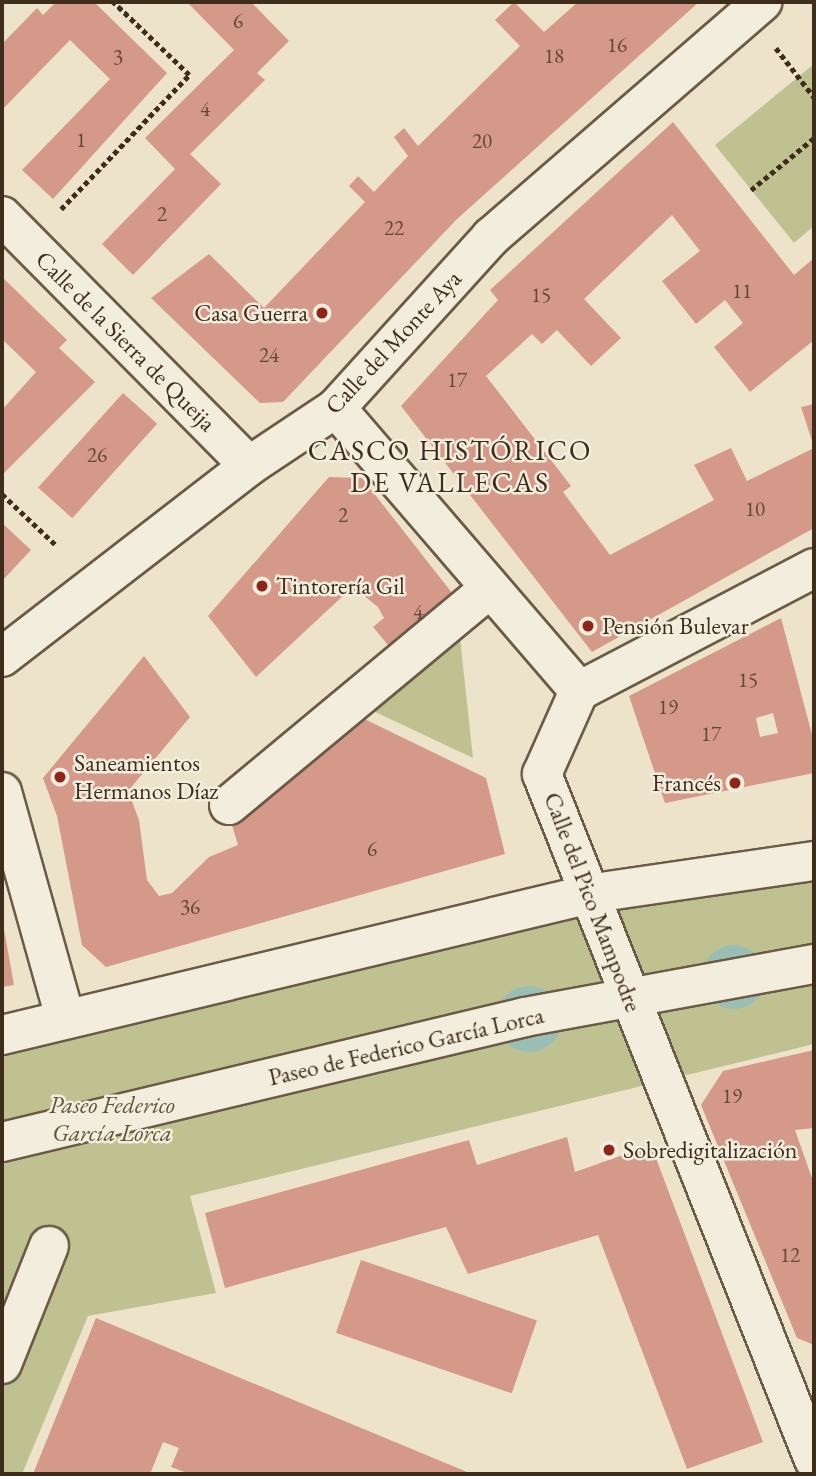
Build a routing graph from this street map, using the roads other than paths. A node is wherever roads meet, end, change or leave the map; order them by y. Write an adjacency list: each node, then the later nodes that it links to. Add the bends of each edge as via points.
1 (755, 8): 3 (street, Calle del Monte Aya, via 491,237)
2 (2, 216): 4 (street, Calle de la Sierra de Queija)
3 (336, 408): 4 (street, Calle del Monte Aya); 6 (street)
4 (250, 466): 7 (street, Calle del Monte Aya)
5 (814, 568): 8 (street)
6 (490, 588): 8 (street); 10 (street)
7 (2, 657)
8 (579, 691): 12 (street, Calle del Pico Mampodre, via 542,774)
9 (2, 792): 15 (street)
10 (229, 805)
11 (814, 861): 12 (street)
12 (594, 893): 14 (street, Calle del Pico Mampodre); 15 (street)
13 (814, 964): 14 (street, Paseo de Federico García Lorca)
14 (630, 996): 17 (street, Paseo de Federico García Lorca); 20 (street, Calle del Pico Mampodre, via 679,1129)
15 (65, 1018): 16 (street)
16 (2, 1035)
17 (2, 1142)
18 (49, 1246): 19 (street)
19 (2, 1364)
20 (802, 1392): 21 (street, Calle del Pico Mampodre)
21 (814, 1460)

